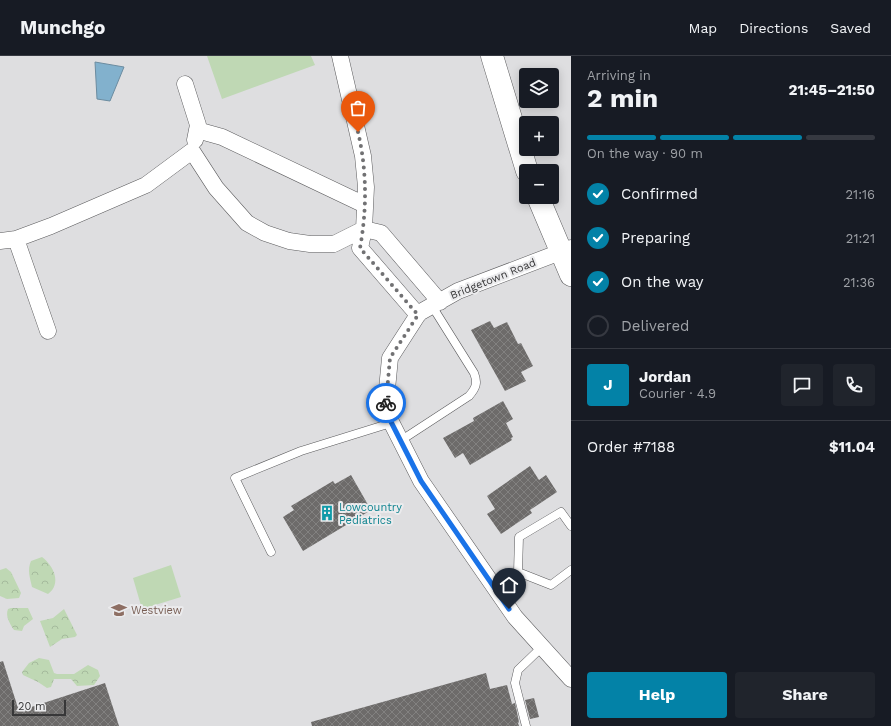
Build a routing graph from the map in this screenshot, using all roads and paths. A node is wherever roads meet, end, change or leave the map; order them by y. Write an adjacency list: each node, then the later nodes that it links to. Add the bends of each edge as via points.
1 (340, 56): 8 (street, via 363,156)
2 (492, 56): 6 (main road)
3 (185, 84): 4 (street, via 198,124)
4 (197, 130): 5 (street); 8 (street, via 222,137)
5 (192, 151): 9 (street, via 216,188 247,223 265,233 290,241 334,244); 10 (street, via 146,185)
6 (526, 164)
7 (542, 204): 11 (main road)
8 (365, 205): 9 (street)
9 (364, 229): 13 (street, via 381,233); 14 (street, via 360,248)
10 (8, 240): 15 (street)
11 (565, 250): 12 (main road); 13 (street, Bridgetown Road, via 458,291)
12 (571, 275)
13 (436, 304): 14 (street, Bridgetown Road); 17 (lane, via 477,383 473,392)
14 (418, 315): 16 (street, Bridgetown Road, via 390,358 385,410)
15 (48, 331)
16 (391, 423): 17 (street, Bridgetown Road); 19 (lane, via 301,451 235,478)
17 (400, 441): 22 (street, Bridgetown Road, via 421,481)
18 (571, 526): 21 (lane, via 561,512 518,537)
19 (271, 552)
20 (571, 570): 21 (lane, via 551,585)
21 (518, 572): 22 (lane)
22 (497, 591): 23 (street, Bridgetown Road, via 515,618)
23 (542, 647): 24 (street, Bridgetown Road); 25 (lane, via 518,670 515,683)
24 (571, 679)
25 (526, 726)

